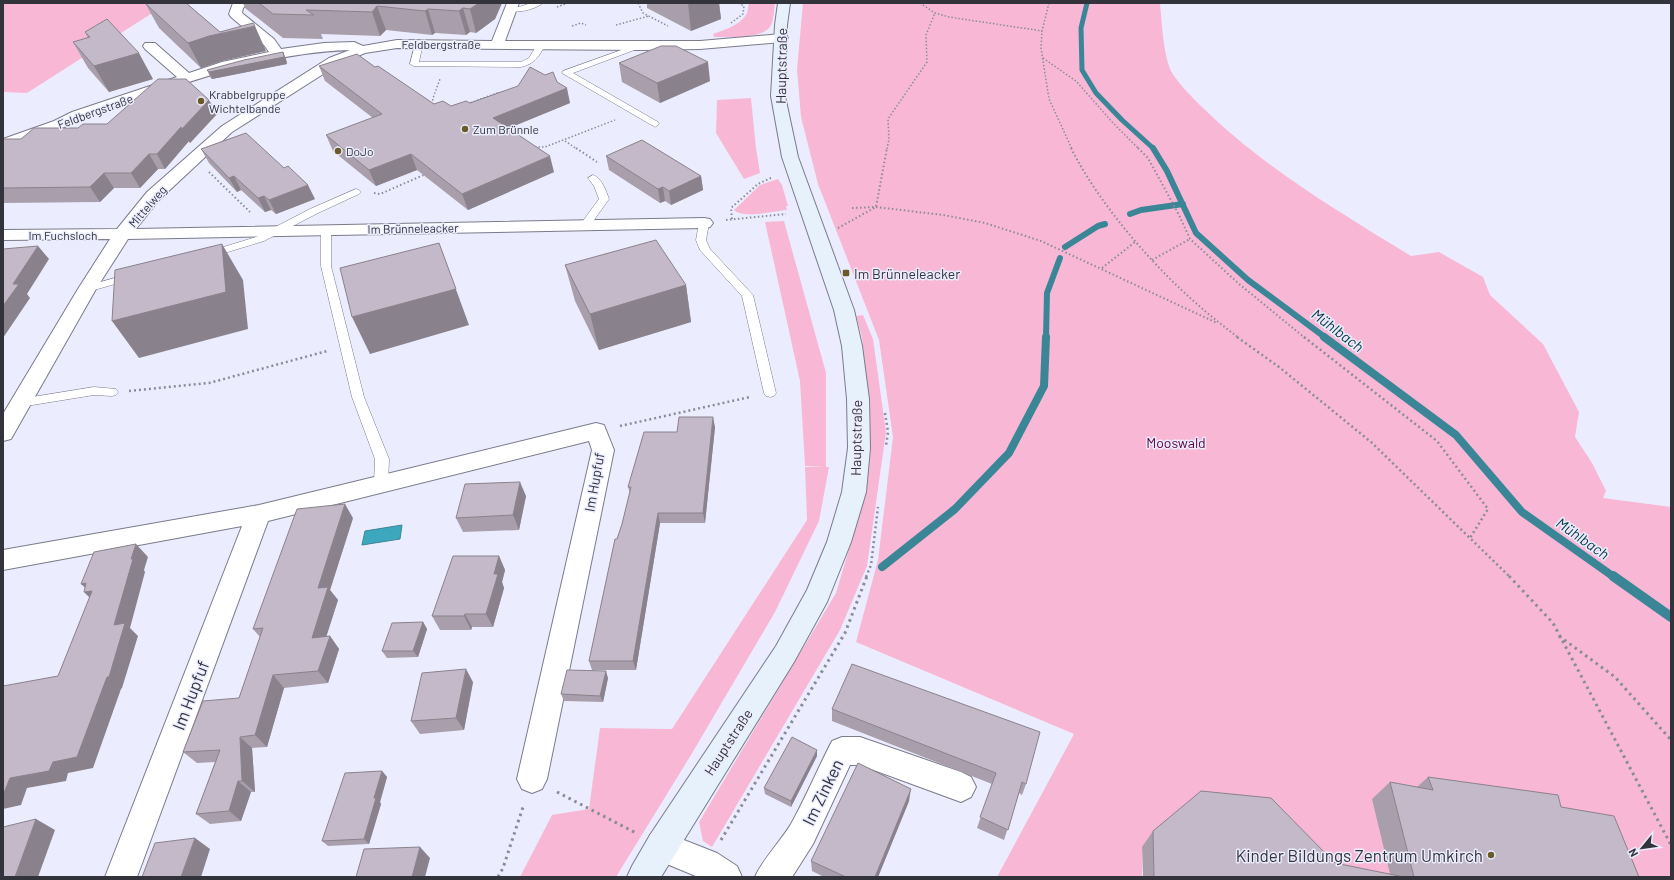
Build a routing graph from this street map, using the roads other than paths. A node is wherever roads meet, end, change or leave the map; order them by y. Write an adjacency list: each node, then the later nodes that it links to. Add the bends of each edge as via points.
1 (242, 3): 12 (street, via 237,6 235,14 269,42)
2 (539, 3): 4 (lane, via 519,9)
3 (784, 3): 6 (street, Hauptstraße)
4 (512, 6): 7 (street)
5 (419, 43): 7 (street, Feldbergstraße); 8 (lane, via 414,64 523,65 533,60); 11 (street, Feldbergstraße)
6 (781, 43): 10 (street, Feldbergstraße, via 724,50 695,45); 36 (street, Hauptstraße, via 778,96 790,157 844,310 852,346 858,400 859,448 854,492 839,542 818,594 785,654)
7 (497, 44): 8 (street, Feldbergstraße)
8 (541, 45): 10 (street, Feldbergstraße)
9 (150, 46): 13 (street)
10 (641, 46): 14 (lane, via 566,74)
11 (362, 50): 12 (street, Feldbergstraße, via 354,46 332,46); 22 (street, Mittelweg, via 334,61 227,129 153,196)
12 (277, 54): 13 (street, Feldbergstraße)
13 (187, 78): 15 (street, Feldbergstraße)
14 (656, 124)
15 (3, 144)
16 (593, 178): 19 (lane, via 600,186 604,199)
17 (356, 192): 21 (lane)
18 (704, 223): 19 (street, Im Brünneleacker); 28 (lane, via 701,240 705,250 747,295)
19 (585, 225): 20 (street, Im Brünneleacker)
20 (326, 230): 21 (street, Im Brünneleacker); 31 (lane, via 326,266 358,397 382,459)
21 (278, 231): 22 (street, Im Brünneleacker); 24 (lane)
22 (122, 234): 23 (street, Im Fuchsloch); 26 (street, Mittelweg)
23 (3, 235)
24 (197, 258)
25 (138, 275): 26 (lane)
26 (87, 289): 29 (street, Mittelweg)
27 (112, 392): 29 (lane, via 94,391)
28 (770, 393)
29 (20, 403): 30 (street, Mittelweg)
30 (3, 433)
31 (381, 484): 32 (street, Im Hupfuf); 34 (street, Im Hupfuf, via 596,431 602,450)
32 (259, 514): 33 (street, Im Hupfuf); 37 (street, Im Hupfuf)
33 (3, 560)
34 (532, 779)
35 (961, 787): 40 (street, Im Zinken, via 860,751 842,751 800,838 784,863)
36 (661, 846): 38 (street, Hauptstraße); 39 (street, via 706,864)
37 (121, 877)
38 (643, 877)
39 (726, 877)
40 (771, 877)

